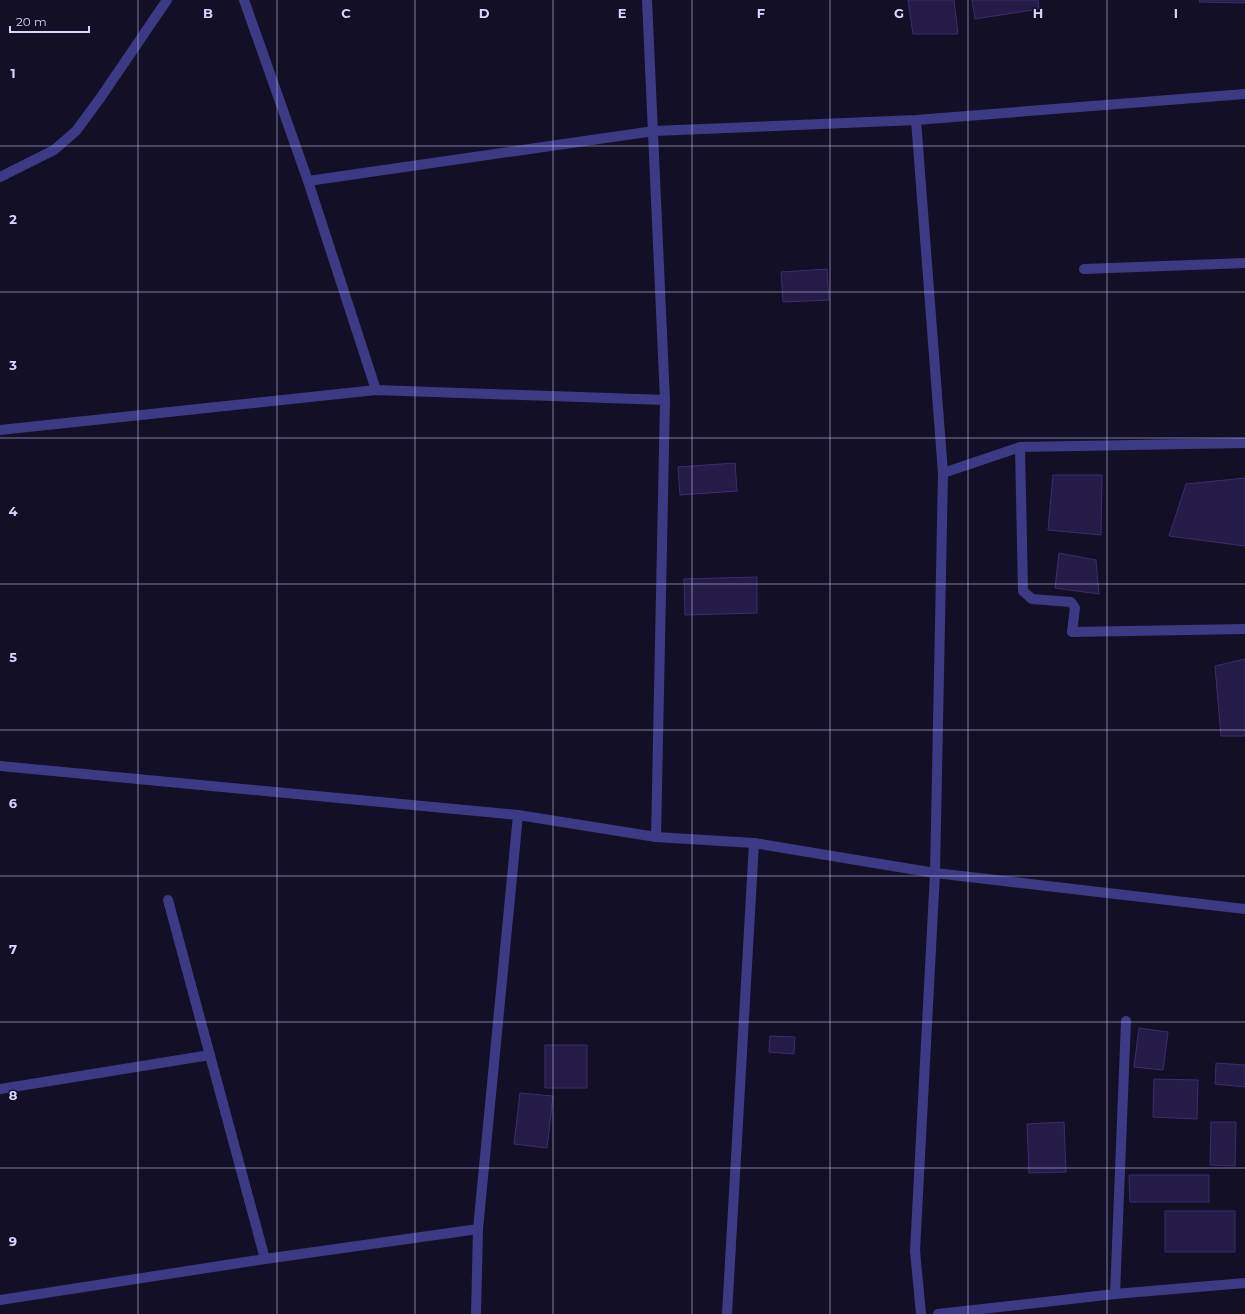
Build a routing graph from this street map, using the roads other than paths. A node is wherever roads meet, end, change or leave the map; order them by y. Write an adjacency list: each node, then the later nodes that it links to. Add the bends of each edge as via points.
1 (167, 0): 7 (street, via 76,131 54,150)
2 (244, 0): 8 (street)
3 (647, 0): 6 (street)
4 (1245, 94): 5 (street)
5 (916, 120): 6 (street); 16 (street)
6 (654, 131): 8 (street); 12 (street)
7 (0, 176)
8 (308, 181): 11 (street)
9 (1245, 263): 10 (street)
10 (1084, 270)
11 (376, 390): 12 (street); 13 (street)
12 (665, 400): 20 (street)
13 (0, 430)
14 (1245, 444): 15 (street)
15 (1020, 446): 16 (street); 17 (street, via 1023,591 1032,599 1071,602 1074,608 1072,632)
16 (943, 474): 22 (street)
17 (1245, 629)
18 (0, 766): 19 (street)
19 (518, 815): 20 (street); 28 (street)
20 (656, 837): 21 (street)
21 (754, 843): 22 (street); 34 (street)
22 (935, 872): 24 (street); 35 (street, via 915,1251)
23 (168, 900): 26 (street)
24 (1245, 909)
25 (1126, 1021): 31 (street)
26 (210, 1055): 27 (street); 29 (street)
27 (0, 1089)
28 (478, 1229): 29 (street); 33 (street)
29 (265, 1259): 32 (street)
30 (1245, 1283): 31 (street)
31 (1115, 1294): 36 (street)
32 (0, 1300)
33 (476, 1314)
34 (727, 1314)
35 (921, 1314)
36 (938, 1314)

